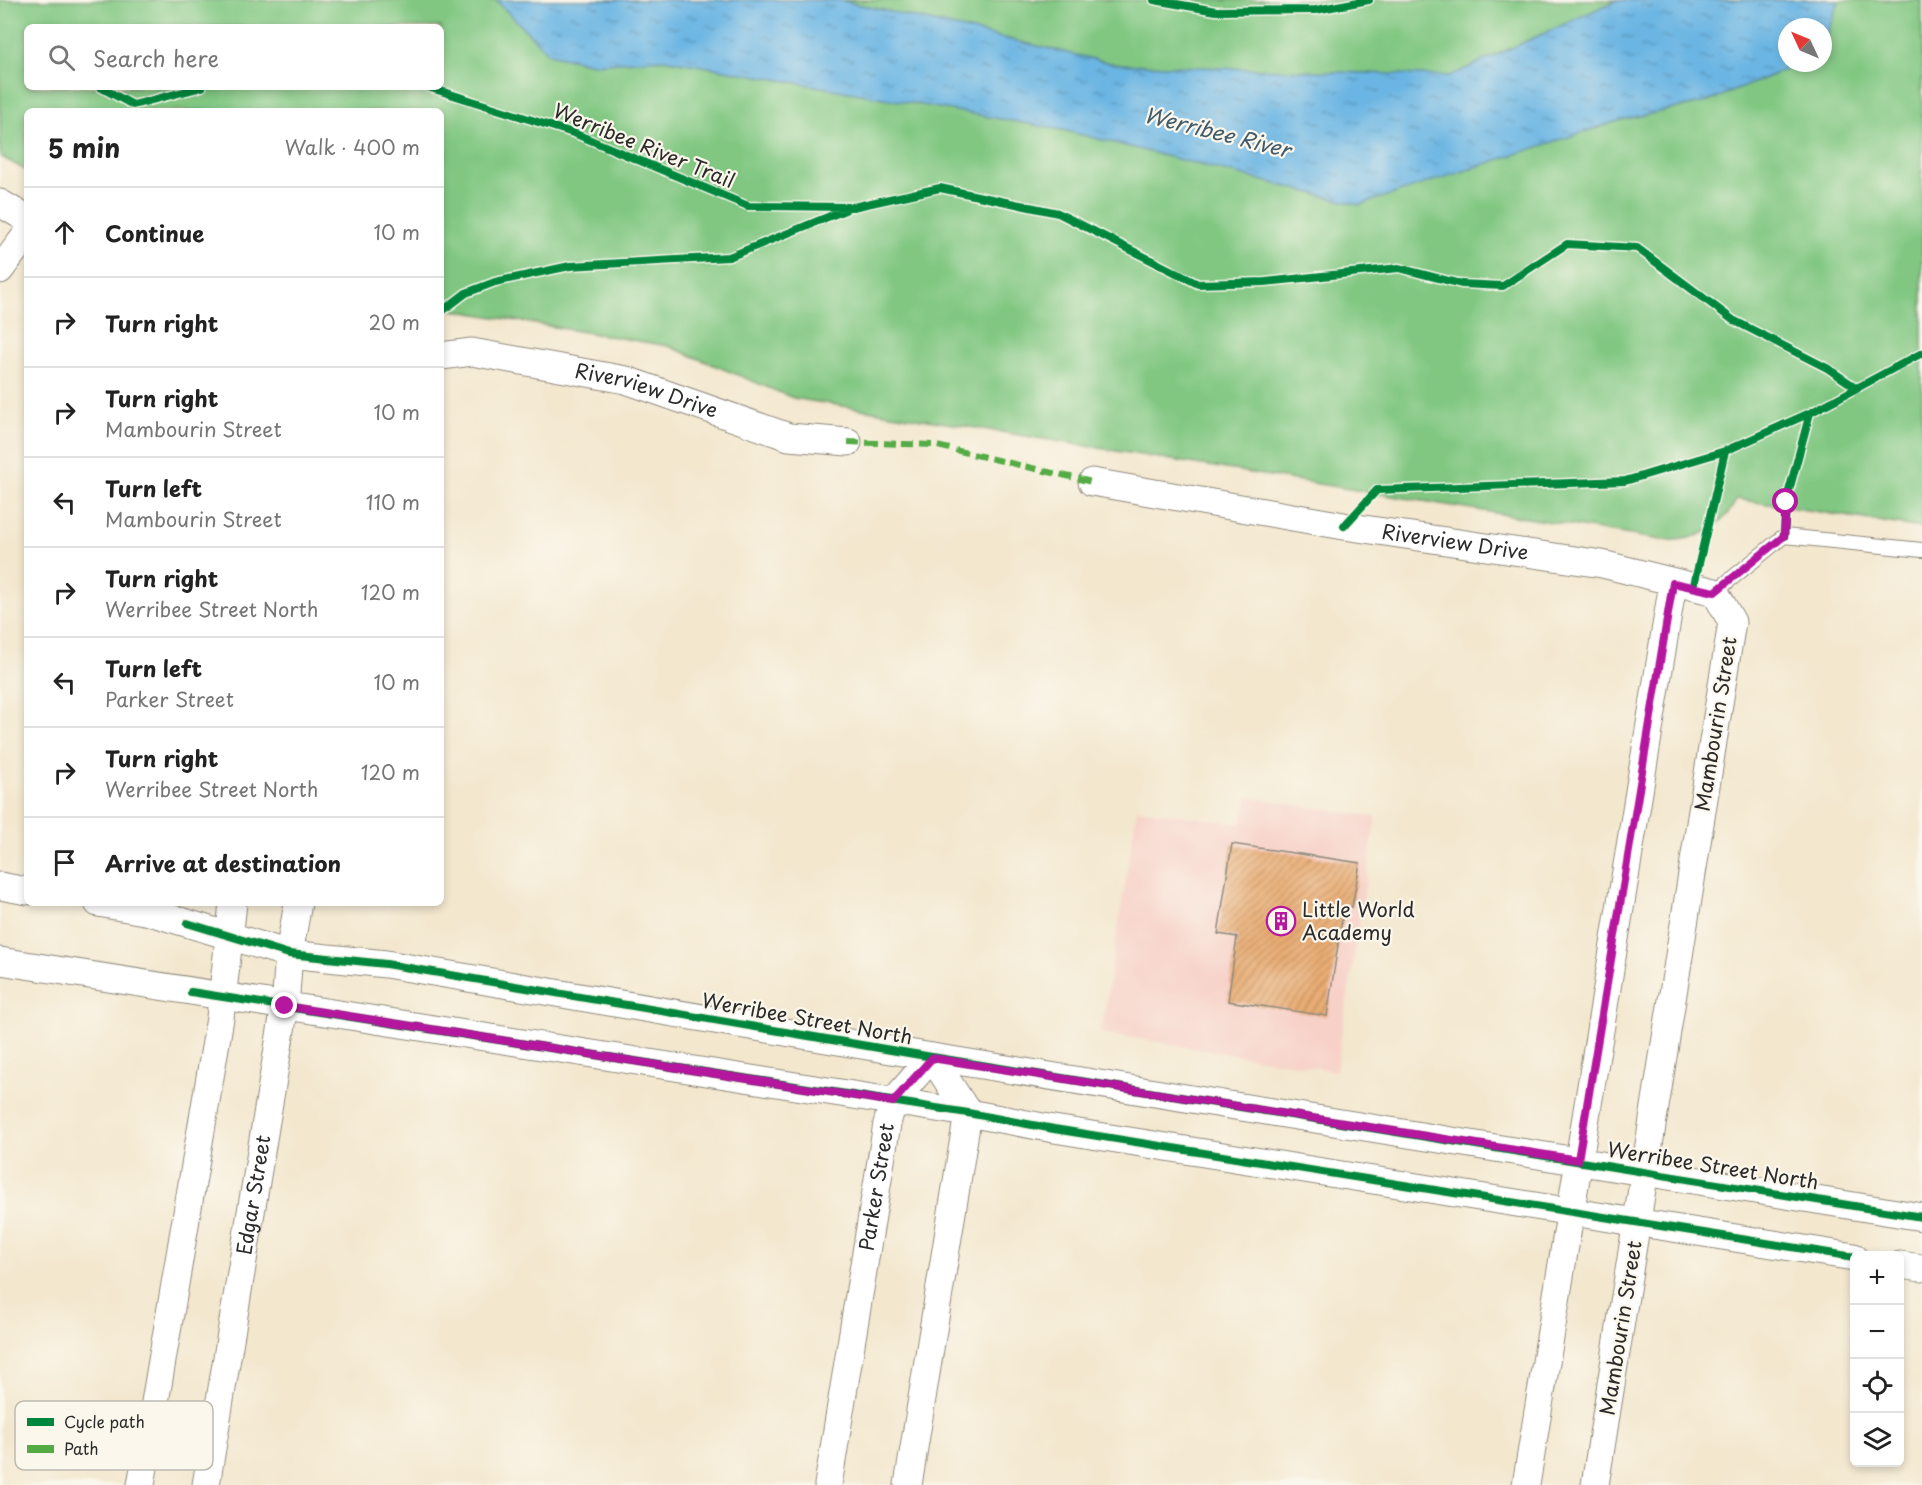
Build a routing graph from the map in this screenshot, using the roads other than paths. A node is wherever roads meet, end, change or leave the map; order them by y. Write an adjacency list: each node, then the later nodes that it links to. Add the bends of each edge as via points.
1 (0, 203): 2 (street)
2 (24, 217)
3 (24, 238): 4 (street)
4 (0, 270)
5 (444, 356): 6 (street, Riverview Drive, via 472,352 626,380 789,437)
6 (848, 442)
7 (1092, 482): 9 (street, Riverview Drive, via 1344,526 1602,564)
8 (1922, 550): 10 (lane, via 1784,536)
9 (1673, 583): 10 (street); 24 (street)
10 (1715, 592): 25 (street, Mambourin Street, via 1732,621)
11 (0, 886): 12 (street)
12 (24, 890)
13 (115, 906): 16 (street, Werribee Street North)
14 (233, 906): 16 (street)
15 (297, 906): 17 (street, Edgar Street)
16 (228, 935): 17 (street, Werribee Street North); 19 (street)
17 (289, 954): 20 (street, Edgar Street); 21 (street, Werribee Street North, via 386,964)
18 (0, 961): 19 (street)
19 (220, 997): 20 (street); 32 (street, via 220,1018)
20 (285, 1006): 22 (street); 33 (street, Edgar Street)
21 (932, 1058): 22 (street, Parker Street); 23 (street); 24 (street, Werribee Street North)
22 (893, 1102): 23 (street); 38 (street, Parker Street)
23 (969, 1113): 26 (street); 39 (street)
24 (1578, 1160): 25 (street, Werribee Street North); 26 (street)
25 (1646, 1172): 27 (street, Werribee Street North); 28 (street, Mambourin Street)
26 (1572, 1212): 28 (street); 40 (street)
27 (1922, 1216)
28 (1638, 1222): 29 (street); 41 (street, Mambourin Street)
29 (1850, 1256)
30 (1904, 1266): 31 (street)
31 (1922, 1268)
32 (155, 1401)
33 (213, 1443)
34 (144, 1470): 36 (street)
35 (208, 1470): 37 (street, Edgar Street)
36 (141, 1485)
37 (206, 1485)
38 (828, 1485)
39 (908, 1485)
40 (1526, 1485)
41 (1595, 1485)

